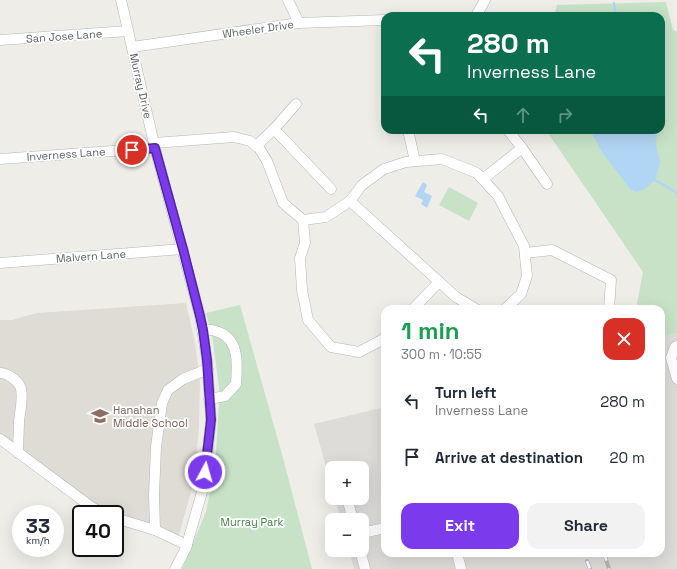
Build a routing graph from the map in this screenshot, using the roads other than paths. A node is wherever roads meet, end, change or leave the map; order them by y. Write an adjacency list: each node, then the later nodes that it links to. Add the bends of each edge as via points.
1 (121, 0): 7 (street, Murray Drive)
2 (288, 0): 6 (street)
3 (485, 0): 4 (street)
4 (478, 12)
5 (381, 20): 6 (street, Wheeler Drive)
6 (299, 23): 9 (street, Wheeler Drive)
7 (128, 31): 8 (street, San Jose Lane); 9 (street, Murray Drive)
8 (0, 40)
9 (132, 47): 14 (street, Murray Drive)
10 (296, 104): 11 (street)
11 (274, 129): 15 (street); 21 (street)
12 (409, 134): 18 (street)
13 (511, 134): 16 (street)
14 (155, 146): 15 (street, Inverness Lane, via 234,137); 17 (street, Inverness Lane); 24 (street, Murray Drive)
15 (256, 146): 23 (street, via 267,161 283,203)
16 (522, 148): 19 (street); 20 (street)
17 (0, 159)
18 (415, 161): 19 (street, via 442,159 477,173); 22 (street, via 384,169 362,185)
19 (483, 179): 25 (street, via 498,196 524,246)
20 (547, 184)
21 (331, 189)
22 (350, 201): 23 (street, via 326,217); 27 (street)
23 (303, 220): 33 (street, via 305,243 300,258 302,290 308,320 331,347 359,352)
24 (183, 249): 26 (street, Malvern Lane); 32 (street, Murray Drive)
25 (525, 253): 30 (street, via 527,276 521,294); 31 (street, via 552,250 611,280)
26 (0, 263)
27 (439, 282): 28 (street); 29 (street)
28 (416, 305)
29 (469, 305)
30 (509, 305)
31 (608, 305)
32 (203, 330): 35 (street, Murray Drive); 38 (street, via 211,329 225,335 234,347 237,363 236,384 225,396)
33 (381, 341)
34 (677, 346): 37 (street, via 671,358)
35 (208, 369): 38 (street, Murray Drive); 44 (street, via 183,379 168,390 162,403 156,447)
36 (0, 373): 40 (street, via 12,378 20,385 22,392)
37 (677, 380)
38 (210, 399): 46 (street, Murray Drive, via 211,420 204,485)
39 (0, 439): 40 (street)
40 (18, 453): 41 (street)
41 (89, 505)
42 (124, 521): 44 (street)
43 (381, 529): 45 (street)
44 (155, 530): 46 (street)
45 (369, 531)
46 (186, 545): 49 (street, Murray Drive)
47 (362, 557): 50 (street)
48 (458, 557): 51 (street)
49 (176, 569)
50 (365, 569)
51 (461, 569)

